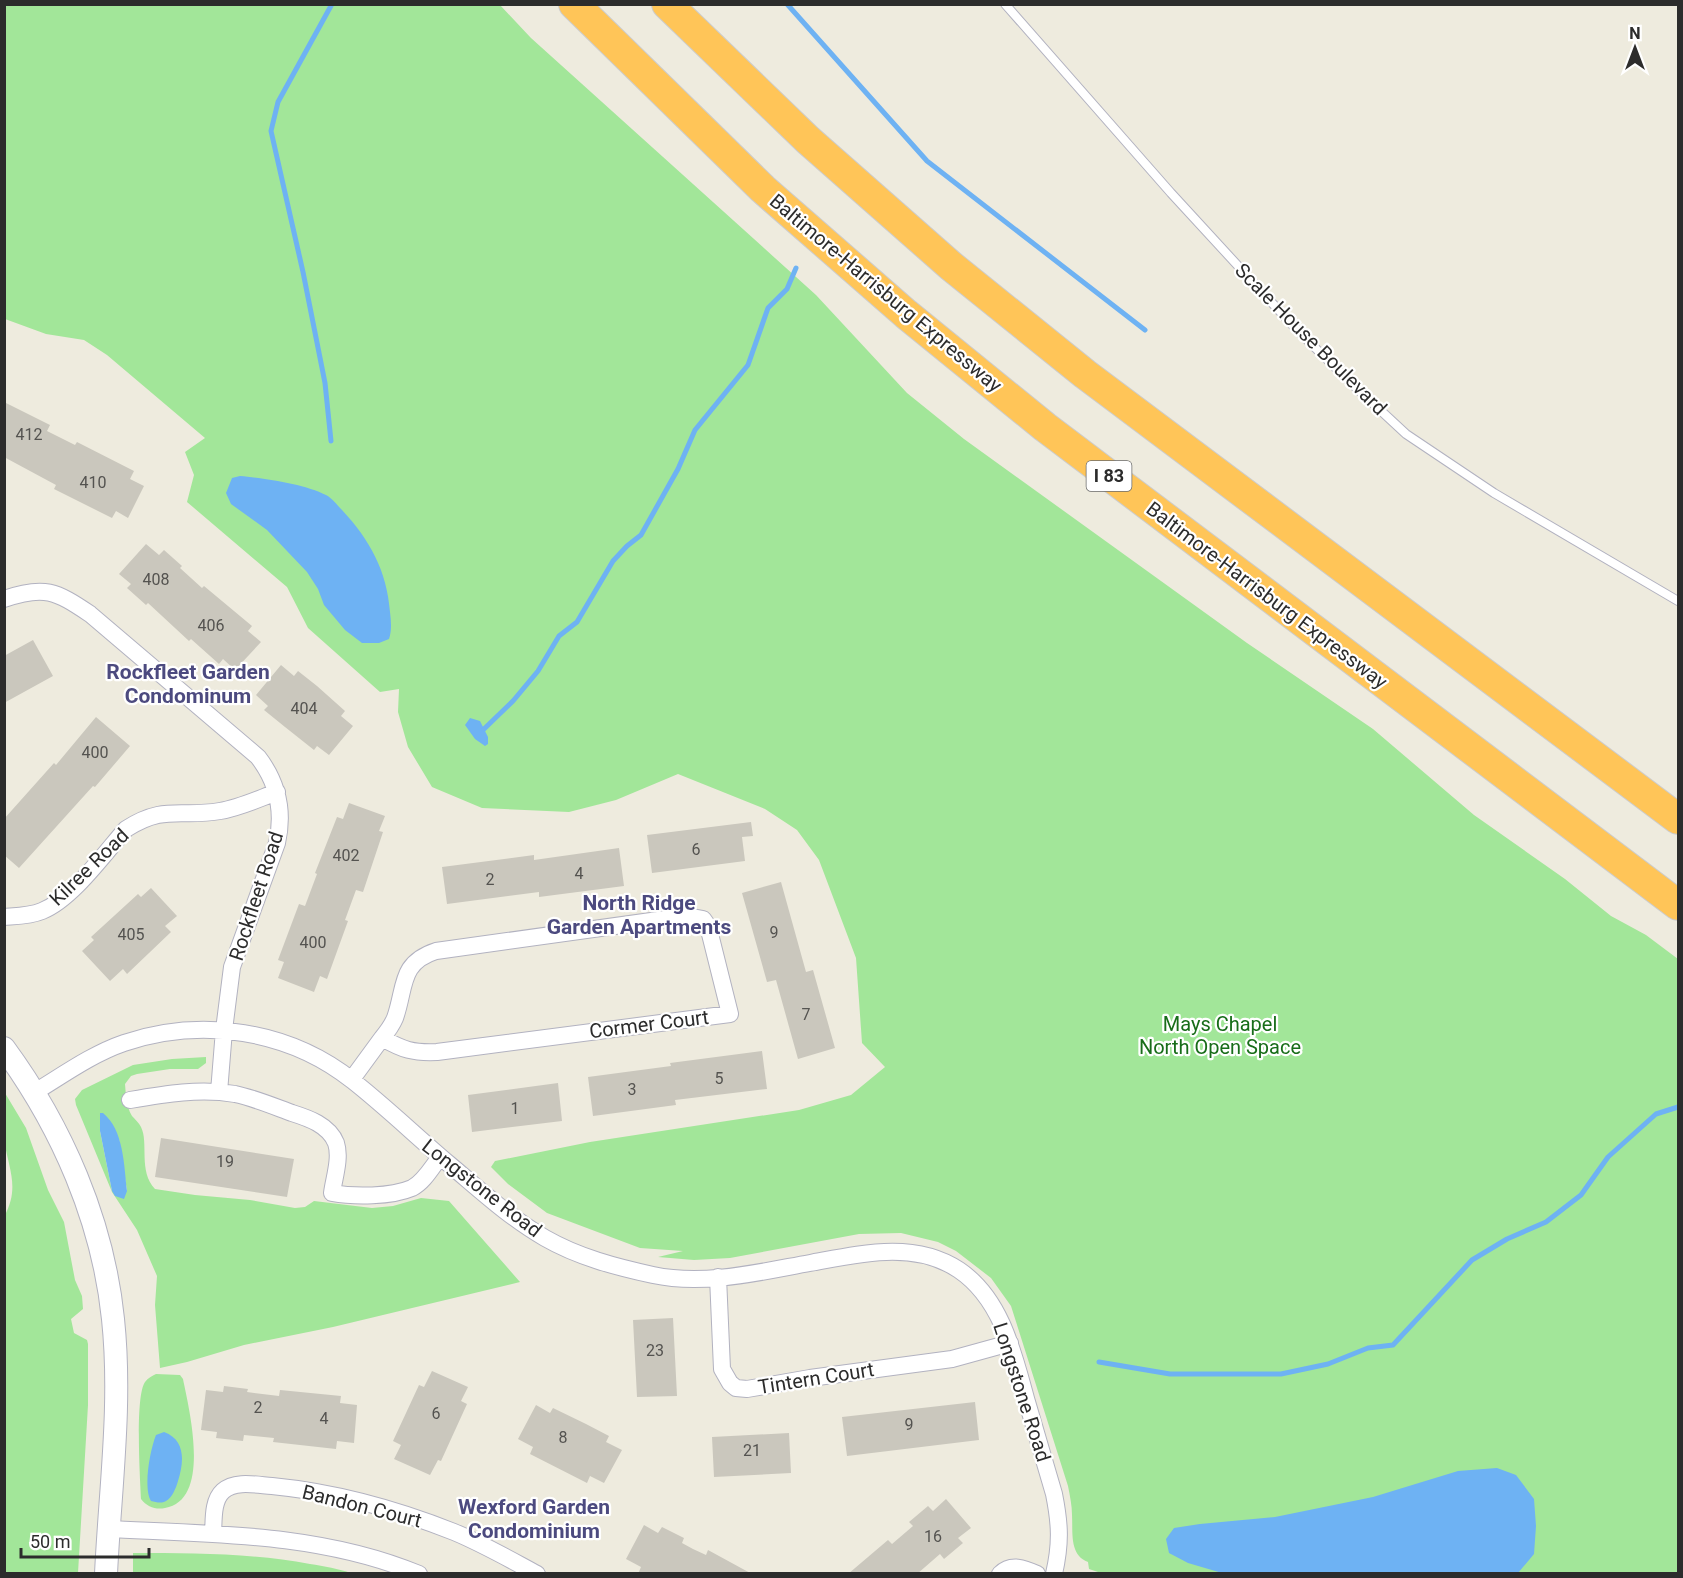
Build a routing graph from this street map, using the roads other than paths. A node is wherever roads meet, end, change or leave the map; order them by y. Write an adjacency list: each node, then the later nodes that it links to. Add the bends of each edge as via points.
1 (574, 4): 8 (highway, Baltimore-Harrisburg Expressway / I 83, via 763,189 906,314 1045,427)
2 (667, 4): 7 (highway, via 808,140 951,266 1104,389)
3 (1005, 4): 5 (lane, Scale House Boulevard, via 1297,330 1406,434 1494,493)
4 (4, 599): 6 (street, Rockfleet Road, via 44,590 90,614 258,758 269,771)
5 (1678, 601)
6 (277, 792): 9 (street, Kilree Road, via 219,811 175,812 140,821 126,830 59,902 25,916); 10 (street, Rockfleet Road, via 277,843 232,967)
7 (1678, 819)
8 (1678, 905)
9 (4, 916)
10 (224, 1030): 13 (street, Longstone Road, via 261,1035 288,1044); 14 (street, Longstone Road, via 153,1035 123,1044); 15 (street, Rockfleet Road)
11 (382, 1038): 11 (street, Cormer Court, via 411,1052 437,1052 730,1014 708,926 703,919 687,916 422,955 406,975 394,1020); 13 (street, Cormer Court)
12 (4, 1048): 14 (main road)
13 (352, 1080): 17 (street, Longstone Road)
14 (35, 1092): 20 (main road, via 82,1189 107,1281 116,1376)
15 (219, 1092): 16 (street, via 175,1092); 17 (street, via 308,1118 330,1133 337,1156 332,1193 363,1196 412,1188)
16 (130, 1100)
17 (440, 1156): 18 (street, Longstone Road, via 513,1218 581,1255 658,1276)
18 (718, 1277): 19 (street, Longstone Road, via 866,1253 918,1254 960,1270 979,1287 994,1307); 19 (street, Tintern Court, via 722,1369 736,1388 952,1359)
19 (1010, 1343): 28 (street, Longstone Road, via 1059,1518)
20 (108, 1529): 21 (street); 23 (main road)
21 (213, 1534): 22 (street, via 320,1545); 25 (street, Bandon Court, via 215,1507 224,1489 250,1484 292,1488 371,1504 433,1525)
22 (384, 1568): 24 (street)
23 (106, 1574)
24 (419, 1574)
25 (537, 1574)
26 (1000, 1574): 27 (street, via 1014,1567)
27 (1037, 1574)
28 (1054, 1574)

